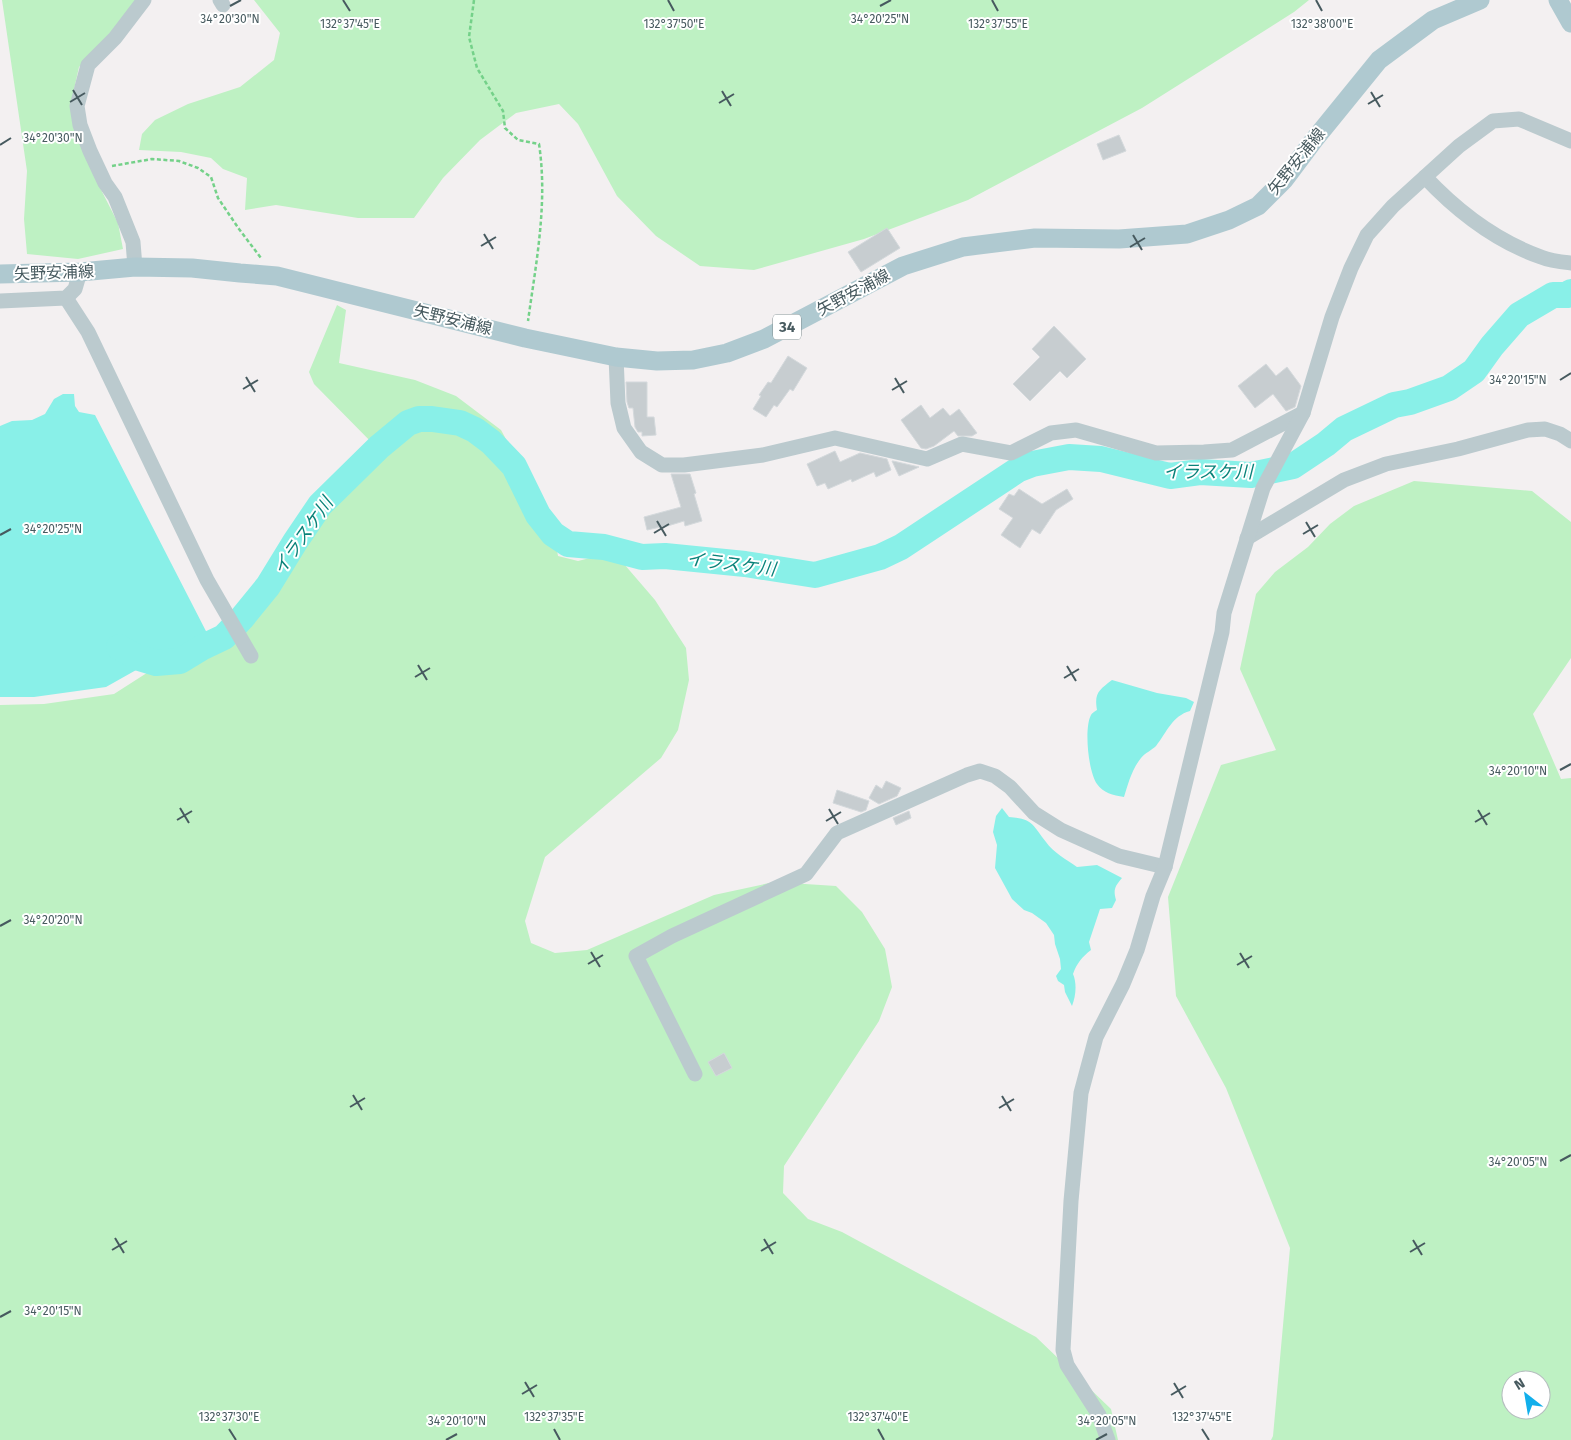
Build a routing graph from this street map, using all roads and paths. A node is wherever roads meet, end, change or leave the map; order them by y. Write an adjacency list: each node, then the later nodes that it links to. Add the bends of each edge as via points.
1 (144, 0): 7 (street, via 88,65 85,74 77,106 80,125)
2 (474, 0): 16 (path, via 469,37 477,68 503,111 505,128 518,140 539,144 542,162 538,253)
3 (1480, 0): 17 (main road, 矢野安浦線 / 34, via 1433,20 1379,60 1284,180 1258,206 1229,220 1187,234 1119,239 1035,238 963,246 903,266 764,339 727,353 693,360)
4 (1558, 0): 5 (main road)
5 (1571, 23)
6 (1571, 141): 8 (street, via 1519,119 1493,120)
7 (99, 169): 10 (street, via 133,242); 13 (path, via 152,159 179,161 198,168 211,177 218,198 238,229)
8 (1425, 177): 9 (street, via 1460,210 1502,240 1542,258); 18 (street, via 1367,235 1332,317)
9 (1571, 264)
10 (134, 267): 11 (main road, 矢野安浦線 / 34); 13 (main road, 矢野安浦線 / 34, via 192,268)
11 (80, 272): 12 (main road, 矢野安浦線 / 34); 14 (street, via 75,289)
12 (0, 274)
13 (277, 276): 16 (main road, 矢野安浦線 / 34)
14 (66, 298): 15 (street); 21 (street, via 88,332 207,580)
15 (0, 301)
16 (525, 338): 17 (main road, 矢野安浦線 / 34)
17 (616, 357): 18 (street, via 618,403 624,428 641,452 662,465 764,455 835,438 927,459 962,444 1011,453 1051,433 1076,430 1156,452 1232,450)
18 (1303, 413): 20 (street, via 1264,488)
19 (1571, 442): 20 (street, via 1545,429 1528,430 1386,464 1344,480)
20 (1247, 538): 22 (street, via 1224,613)
21 (251, 656)
22 (1164, 867): 23 (street, via 1119,856 1061,830 1034,813 995,776 980,771 967,775 837,833 806,874 636,956); 24 (street, via 1137,950 1096,1037 1081,1093 1077,1126 1063,1350 1067,1365 1099,1415)
23 (695, 1074)
24 (1108, 1440)

